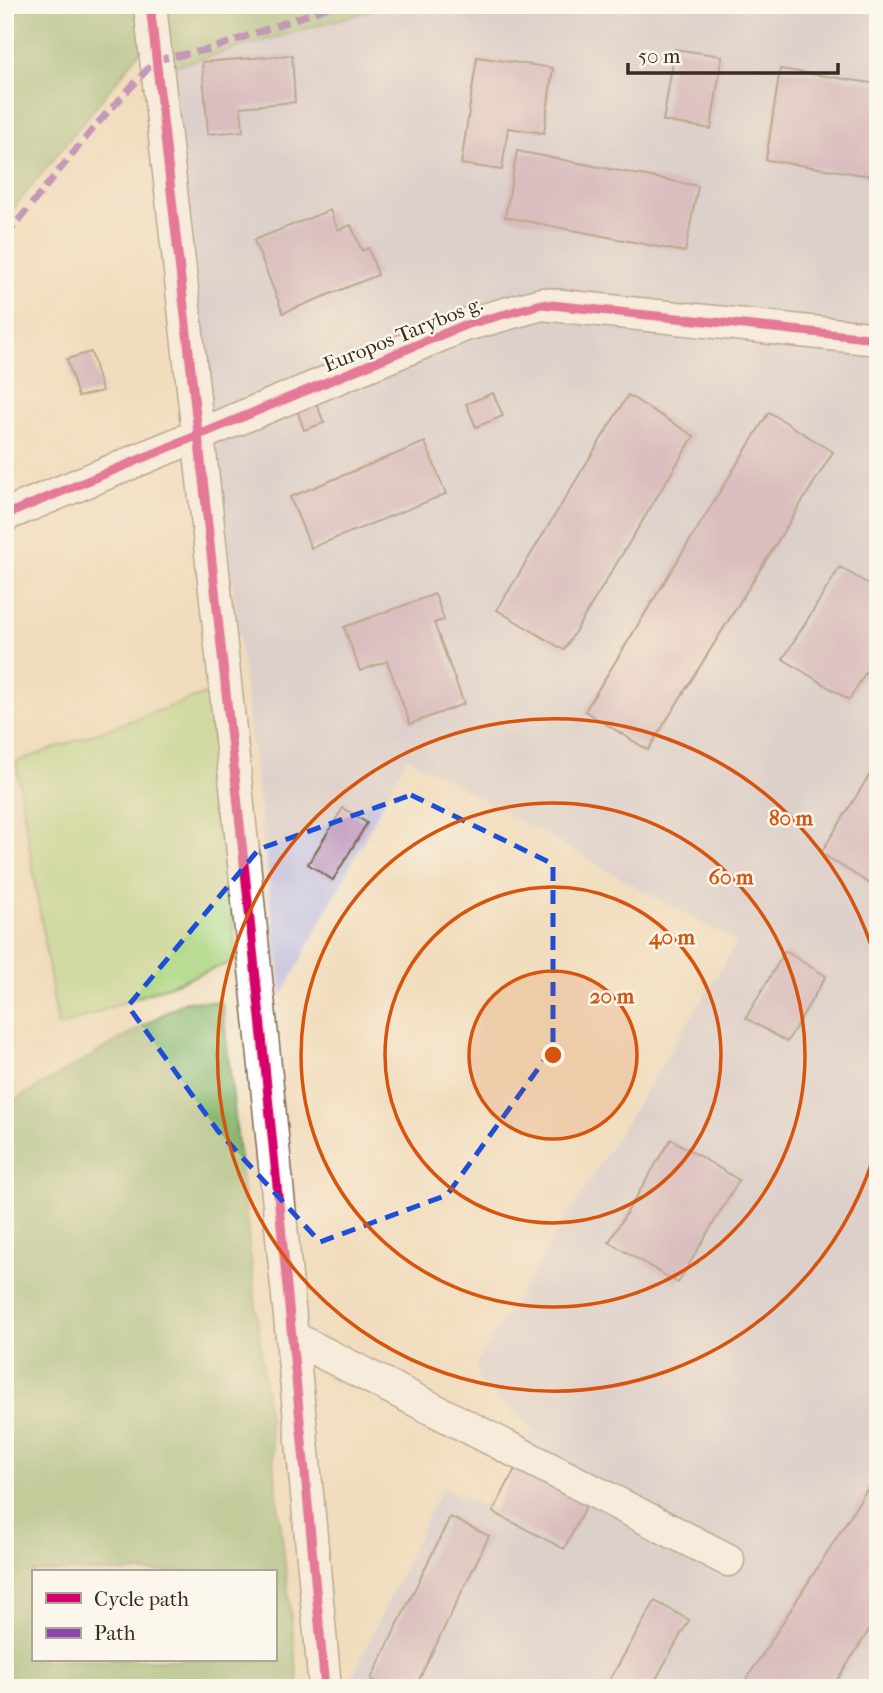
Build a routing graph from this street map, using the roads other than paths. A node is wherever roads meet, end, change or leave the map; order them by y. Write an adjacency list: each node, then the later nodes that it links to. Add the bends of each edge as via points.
1 (150, 5): 3 (street)
2 (878, 339): 3 (street, Europos Tarybos g., via 542,304 466,325)
3 (199, 433): 4 (street, Europos Tarybos g.); 5 (street)
4 (5, 515)
5 (294, 1338): 6 (street); 7 (street)
6 (728, 1560)
7 (326, 1688)

